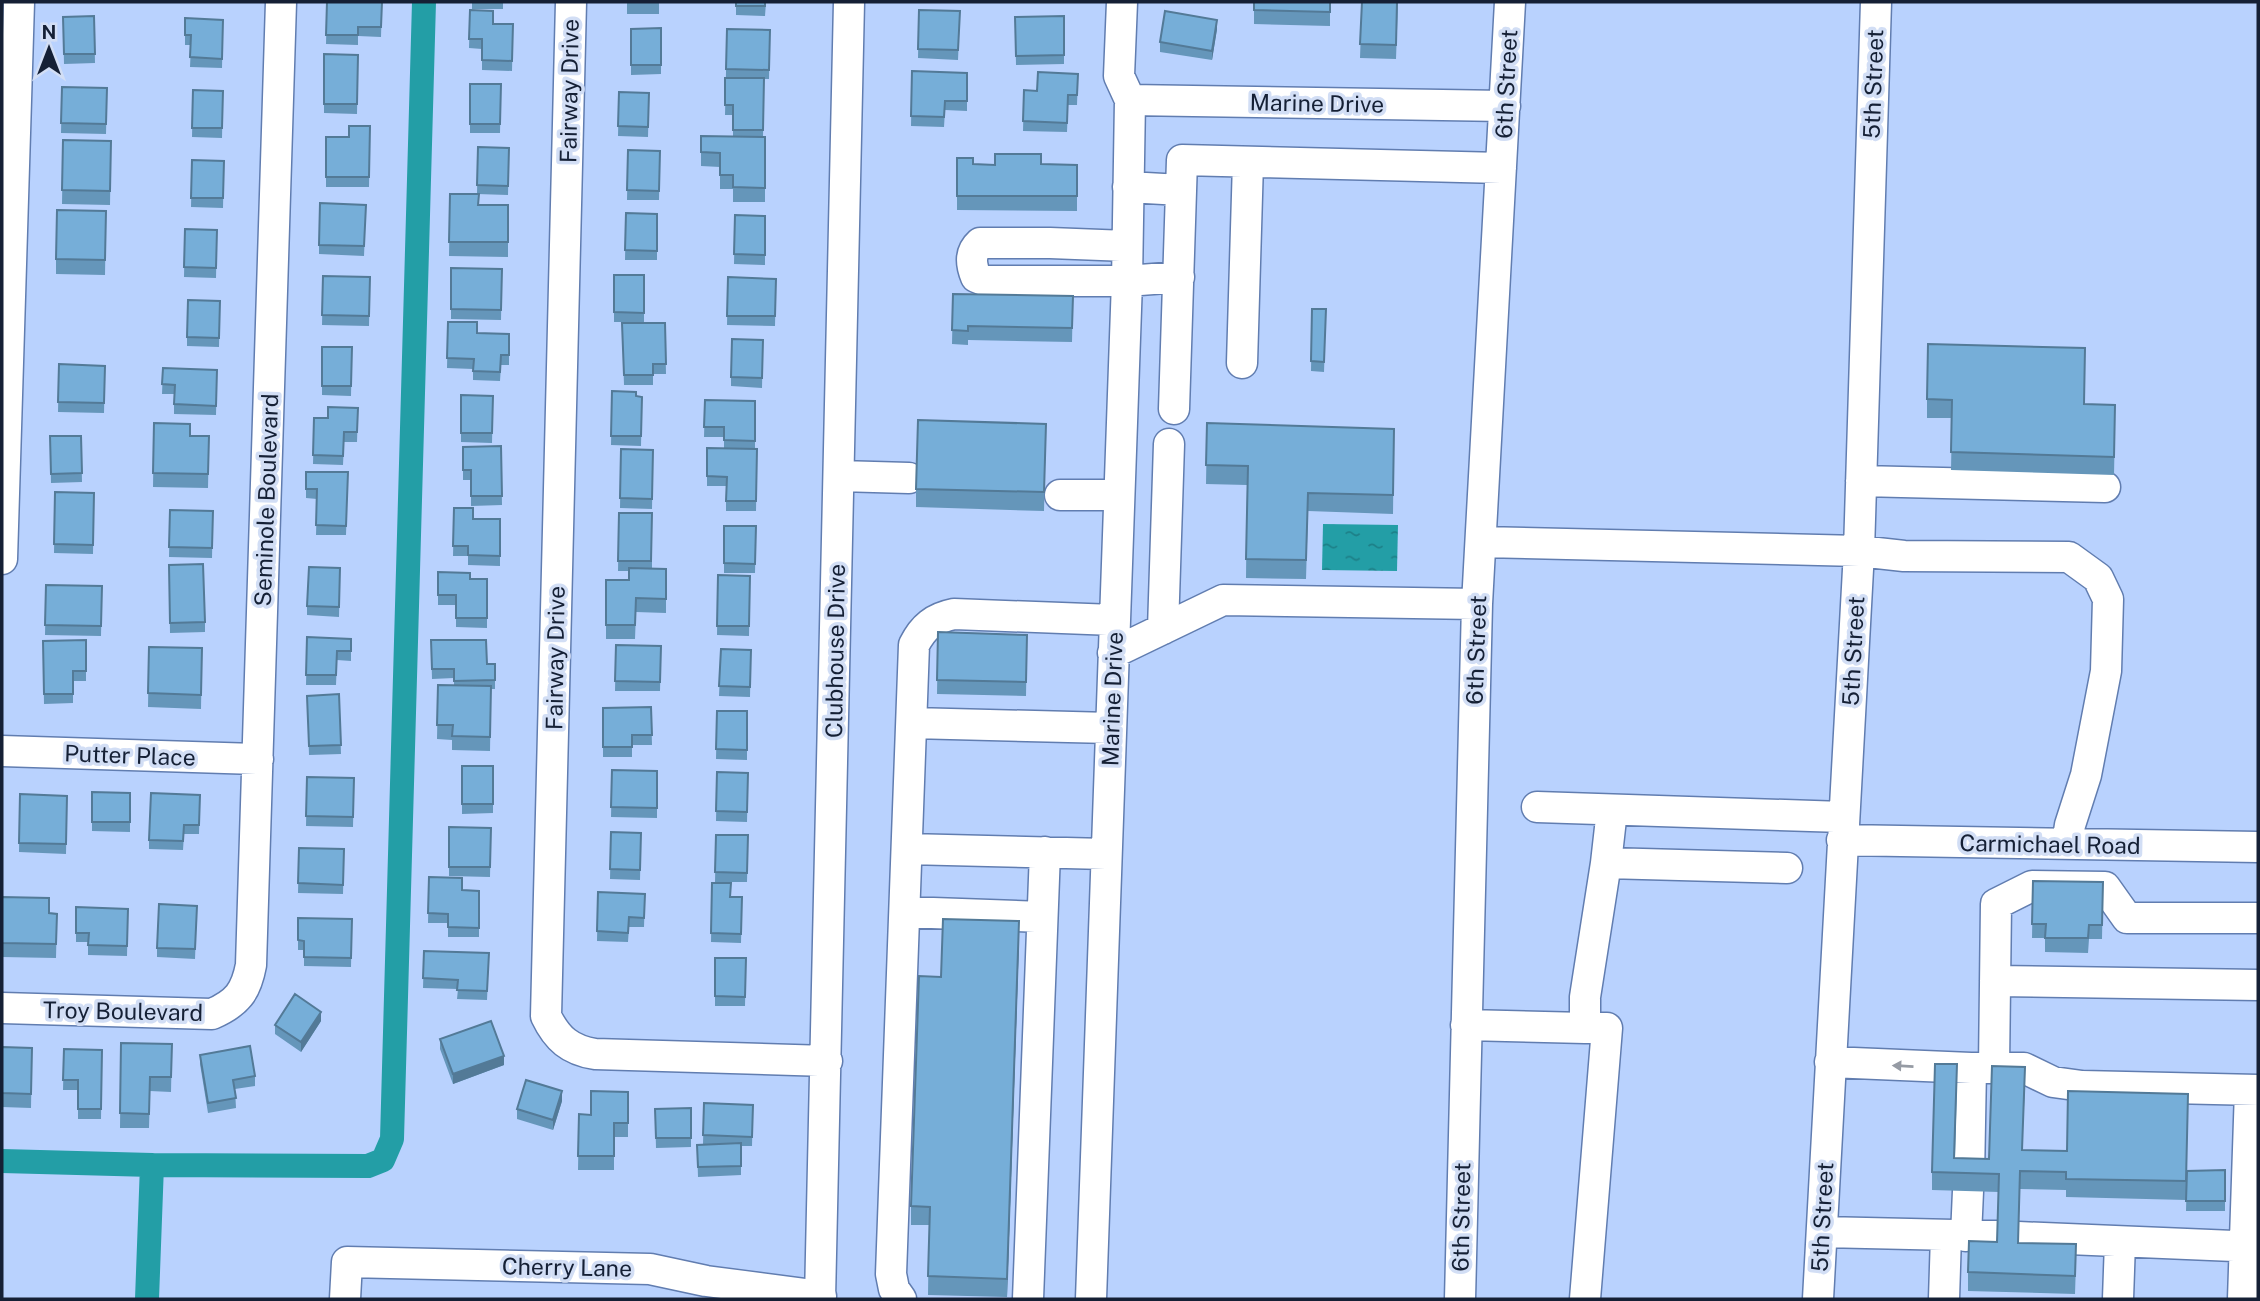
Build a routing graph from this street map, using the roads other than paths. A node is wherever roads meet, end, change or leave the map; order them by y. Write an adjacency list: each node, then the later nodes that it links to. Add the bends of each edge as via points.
1 (19, 2): 28 (street)
2 (281, 2): 36 (street, Seminole Boulevard)
3 (571, 2): 56 (street, Fairway Drive, via 546,1016 564,1043 594,1054)
4 (849, 2): 20 (street, Clubhouse Drive)
5 (1122, 2): 8 (street, Marine Drive, via 1119,76)
6 (1510, 2): 9 (street, 6th Street)
7 (1876, 2): 22 (street, 5th Street)
8 (1130, 100): 9 (street, Marine Drive); 12 (street, Marine Drive)
9 (1505, 106): 11 (street, 6th Street)
10 (1248, 162): 11 (street); 13 (street, via 1182,160); 17 (street)
11 (1501, 168): 26 (street, 6th Street)
12 (1128, 187): 13 (street); 14 (street, Marine Drive)
13 (1181, 190): 15 (street)
14 (1127, 246): 16 (street, Marine Drive); 16 (street, via 980,243 972,257 976,277 986,281)
15 (1178, 277): 16 (street); 18 (street)
16 (1127, 281): 25 (street, Marine Drive)
17 (1242, 363)
18 (1174, 409)
19 (1169, 444): 31 (street)
20 (839, 476): 21 (street); 56 (street, Clubhouse Drive)
21 (909, 478)
22 (1861, 481): 23 (street); 27 (street, 5th Street)
23 (2105, 487)
24 (1060, 495): 25 (street)
25 (1118, 495): 30 (street, Marine Drive)
26 (1481, 542): 27 (street); 29 (street, 6th Street)
27 (1859, 551): 39 (street, 5th Street); 40 (street, via 2069,557 2098,578 2108,599 2106,671)
28 (2, 559)
29 (1477, 604): 31 (street, via 1223,600); 54 (street, 6th Street)
30 (1114, 620): 32 (street, Marine Drive); 33 (street, via 940,617 920,633 914,645)
31 (1163, 629): 32 (street)
32 (1113, 653): 34 (street, Marine Drive)
33 (912, 723): 34 (street); 42 (street)
34 (1111, 728): 44 (street, Marine Drive)
35 (2, 751): 36 (street, Putter Place)
36 (258, 759): 52 (street, Seminole Boulevard, via 251,965)
37 (1536, 807): 38 (street, Carmichael Road)
38 (1612, 810): 39 (street, Carmichael Road); 45 (street)
39 (1843, 829): 40 (street, Carmichael Road); 57 (street, 5th Street)
40 (2067, 844): 41 (street, Carmichael Road)
41 (2258, 847)
42 (907, 849): 43 (street); 47 (street)
43 (1045, 852): 44 (street); 48 (street)
44 (1107, 854): 68 (street, Marine Drive)
45 (1606, 863): 46 (street); 55 (street, via 1585,997)
46 (1787, 868)
47 (905, 912): 48 (street); 66 (street, via 891,1273)
48 (1042, 917): 67 (street)
49 (2258, 918): 50 (street, via 2127,918 2105,887 2032,886 1996,904)
50 (1995, 981): 51 (street); 58 (street)
51 (2258, 985)
52 (240, 996): 53 (street, Troy Boulevard, via 212,1014)
53 (2, 1008)
54 (1466, 1025): 55 (street); 69 (street, 6th Street)
55 (1585, 1028): 70 (street, via 1607,1028)
56 (827, 1060): 64 (street, Clubhouse Drive)
57 (1830, 1062): 58 (street, one-way to 57); 60 (street, 5th Street)
58 (1983, 1068): 59 (street, via 2024,1068 2053,1082 2082,1086); 61 (street, via 1968,1184)
59 (2254, 1090): 63 (street)
60 (1822, 1231): 61 (street); 71 (street, 5th Street)
61 (1956, 1236): 62 (street); 72 (street)
62 (2120, 1242): 63 (street); 73 (street)
63 (2252, 1247): 74 (street)
64 (820, 1298): 65 (street, Cherry Lane, via 650,1269 347,1262)
65 (345, 1299)
66 (901, 1299)
67 (1028, 1299)
68 (1091, 1299)
69 (1460, 1299)
70 (1585, 1299)
71 (1818, 1299)
72 (1944, 1299)
73 (2118, 1299)
74 (2243, 1299)

